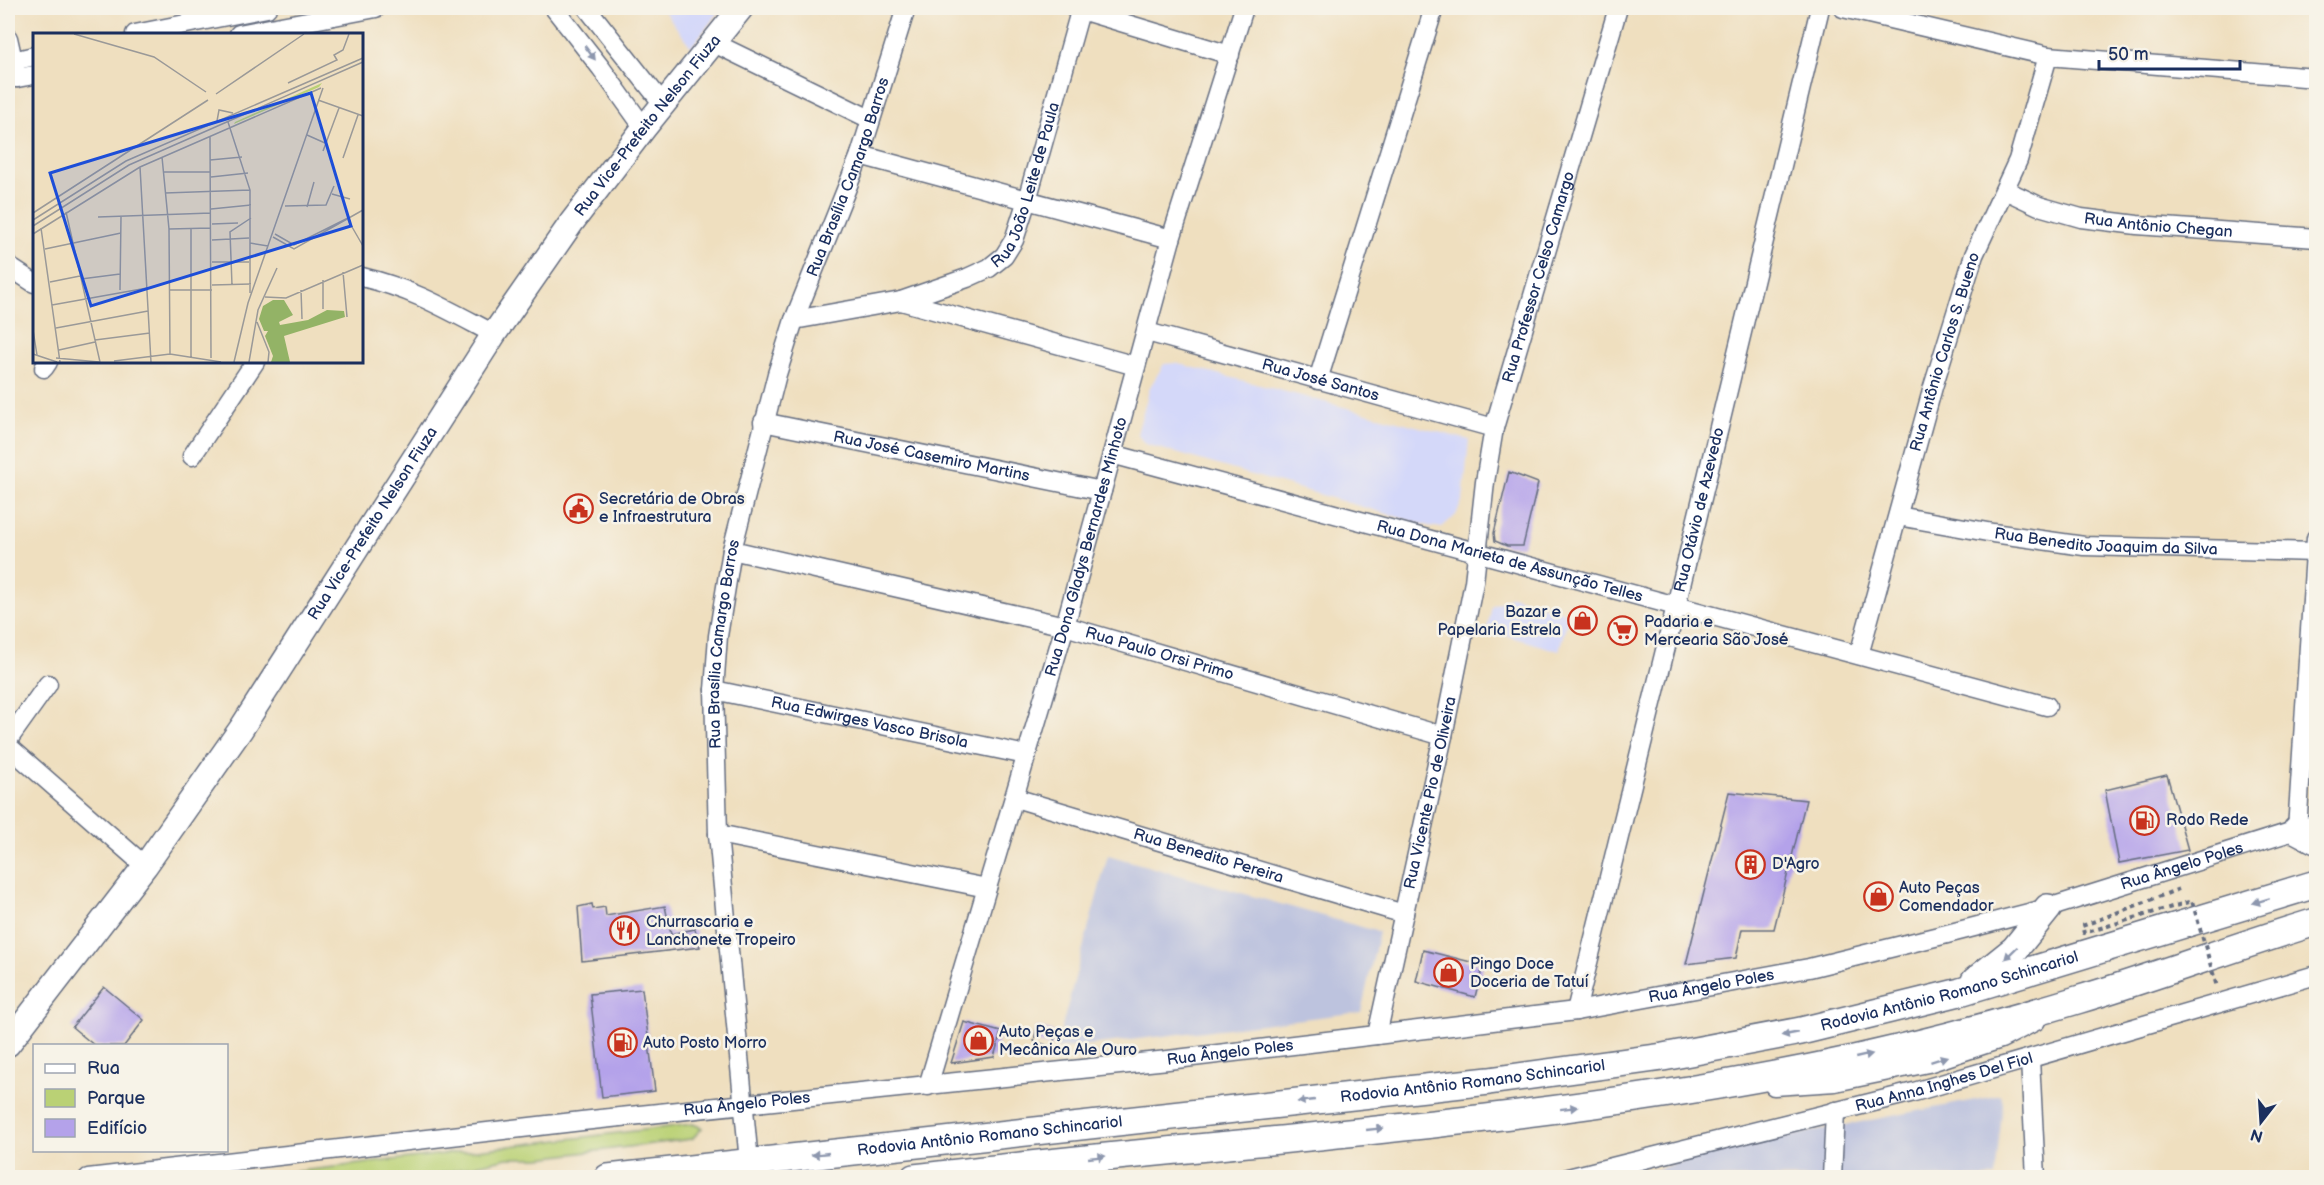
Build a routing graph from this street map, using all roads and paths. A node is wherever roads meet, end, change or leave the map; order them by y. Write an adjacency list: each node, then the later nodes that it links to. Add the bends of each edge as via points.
1 (267, 8): 13 (street)
2 (376, 8): 14 (street)
3 (554, 8): 24 (street, one-way to 24)
4 (587, 8): 22 (street)
5 (741, 8): 16 (main road, Rua Vice-Prefeito Nelson Fiuza)
6 (906, 8): 23 (street, Rua Brasília Camargo Barros)
7 (1079, 8): 17 (street); 27 (street, Rua João Leite de Paula)
8 (1244, 8): 17 (street, Rua Dona Gladys Bernardes Minhoto)
9 (1434, 8): 39 (street)
10 (1618, 8): 41 (street, Rua Professor Celso Camargo)
11 (1820, 8): 49 (street, Rua Otávio de Azevedo)
12 (1843, 8): 18 (street)
13 (140, 33)
14 (245, 33)
15 (8, 38): 20 (street)
16 (714, 43): 22 (main road, Rua Vice-Prefeito Nelson Fiuza); 23 (street)
17 (1230, 55): 29 (street, Rua Dona Gladys Bernardes Minhoto)
18 (2048, 56): 21 (street); 26 (street, Rua Antônio Carlos S. Bueno, via 2018,160)
19 (33, 57): 20 (street)
20 (16, 71)
21 (2316, 78)
22 (663, 104): 24 (main road, Rua Vice-Prefeito Nelson Fiuza)
23 (870, 119): 25 (street, Rua Brasília Camargo Barros)
24 (644, 128): 36 (main road, Rua Vice-Prefeito Nelson Fiuza)
25 (860, 155): 27 (street); 34 (street, Rua Brasília Camargo Barros)
26 (2005, 189): 28 (street, Rua Antônio Chegan, via 2039,206 2081,218); 45 (street, Rua Antônio Carlos S. Bueno, via 1974,255)
27 (1027, 200): 29 (street); 33 (street, Rua João Leite de Paula, via 1014,240 1004,256 989,268)
28 (2316, 238)
29 (1171, 239): 35 (street, Rua Dona Gladys Bernardes Minhoto)
30 (8, 266): 32 (street)
31 (363, 277): 36 (street, via 417,294)
32 (33, 282)
33 (901, 301): 34 (street, Rua João Leite de Paula); 38 (street, Rua João Leite de Paula)
34 (794, 320): 40 (street, Rua Brasília Camargo Barros)
35 (1147, 332): 38 (street, Rua Dona Gladys Bernardes Minhoto); 39 (street, Rua José Santos)
36 (494, 334): 62 (main road, Rua Vice-Prefeito Nelson Fiuza, via 240,729)
37 (254, 363): 43 (street)
38 (1136, 366): 42 (street, Rua Dona Gladys Bernardes Minhoto)
39 (1318, 380): 41 (street, Rua José Santos)
40 (763, 422): 44 (street, Rua José Casemiro Martins); 47 (street, Rua Brasília Camargo Barros)
41 (1494, 428): 48 (street, Rua Professor Celso Camargo)
42 (1112, 454): 44 (street, Rua Dona Gladys Bernardes Minhoto); 48 (street, Rua Dona Marieta de Assunção Telles)
43 (192, 456)
44 (1102, 491): 50 (street, Rua Dona Gladys Bernardes Minhoto)
45 (1898, 516): 46 (street, Rua Benedito Joaquim da Silva, via 2084,546); 51 (street, Rua Antônio Carlos S. Bueno)
46 (2316, 548): 60 (street)
47 (732, 550): 50 (street, Rua Paulo Orsi Primo); 53 (street, Rua Brasília Camargo Barros)
48 (1478, 552): 49 (street, Rua Dona Marieta de Assunção Telles); 55 (street, Rua Vicente Pio de Oliveira)
49 (1676, 606): 51 (street, Rua Dona Marieta de Assunção Telles); 72 (street, Rua Otávio de Azevedo)
50 (1065, 626): 55 (street, Rua Paulo Orsi Primo); 58 (street, Rua Dona Gladys Bernardes Minhoto)
51 (1859, 655): 54 (street, Rua Dona Marieta de Assunção Telles)
52 (48, 684): 56 (street)
53 (714, 690): 58 (street, Rua Edwirges Vasco Brisola); 61 (street, Rua Brasília Camargo Barros)
54 (2047, 706)
55 (1443, 736): 67 (street, Rua Vicente Pio de Oliveira)
56 (8, 740)
57 (8, 746): 62 (street)
58 (1026, 755): 59 (street, Rua Dona Gladys Bernardes Minhoto)
59 (1015, 798): 64 (street, Rua Dona Gladys Bernardes Minhoto); 67 (street, Rua Benedito Pereira)
60 (2310, 831): 66 (street, Rua Ângelo Poles)
61 (718, 834): 64 (street); 77 (street, Rua Brasília Camargo Barros)
62 (145, 866): 74 (main road, Rua Vice-Prefeito Nelson Fiuza)
63 (2316, 884): 71 (highway, Rodovia Antônio Romano Schincariol, one-way to 71)
64 (987, 888): 76 (street, Rua Dona Gladys Bernardes Minhoto)
65 (2179, 889): 70 (path, bridge, via 2082,926 2084,933 2192,900)
66 (2048, 908): 71 (highway, one-way to 71, via 2015,949); 72 (street, Rua Ângelo Poles, via 1809,968)
67 (1404, 914): 73 (street, Rua Vicente Pio de Oliveira)
68 (2316, 922): 82 (highway, Rodovia Antônio Romano Schincariol, one-way to 68, via 1509,1116 1808,1069 2077,1000)
69 (2316, 975): 75 (street, Rua Anna Inghes Del Fiol)
70 (2217, 987)
71 (1960, 992): 79 (highway, Rodovia Antônio Romano Schincariol, one-way to 79, via 1760,1040 1576,1070)
72 (1576, 1011): 73 (street, Rua Ângelo Poles)
73 (1377, 1035): 76 (street, Rua Ângelo Poles)
74 (8, 1044)
75 (2030, 1059): 78 (street, Rua Anna Inghes Del Fiol); 85 (street)
76 (928, 1086): 77 (street, Rua Ângelo Poles)
77 (743, 1104): 79 (street, Rua Brasília Camargo Barros); 80 (street, Rua Ângelo Poles)
78 (1835, 1111): 83 (street, Rua Anna Inghes Del Fiol); 84 (street)
79 (749, 1161): 81 (highway, Rodovia Antônio Romano Schincariol)
80 (88, 1178)
81 (608, 1178)
82 (914, 1178)
83 (1568, 1178)
84 (1832, 1178)
85 (2036, 1178)

